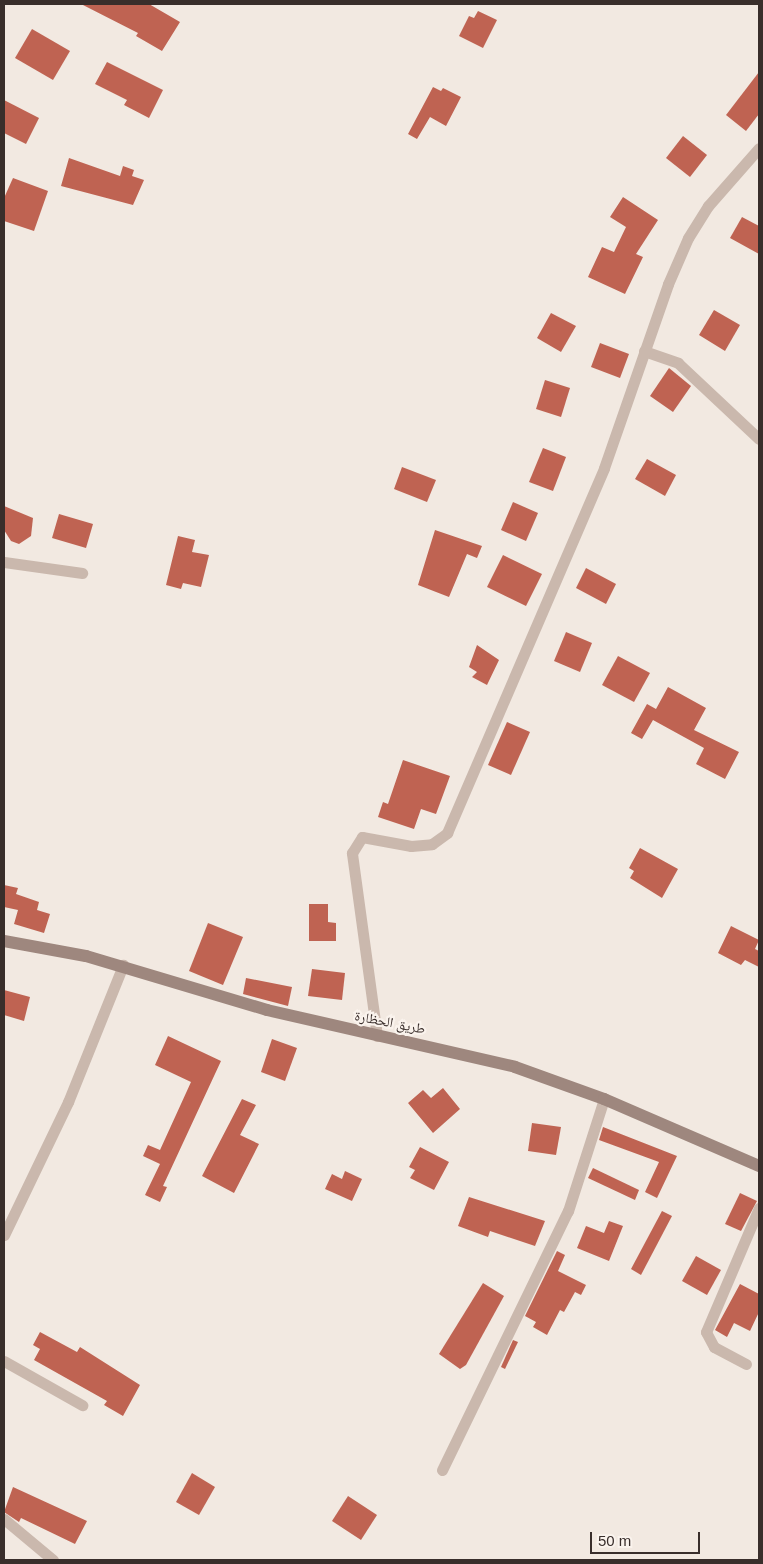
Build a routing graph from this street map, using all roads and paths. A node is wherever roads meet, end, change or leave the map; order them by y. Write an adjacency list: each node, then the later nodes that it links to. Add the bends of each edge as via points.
1 (759, 148): 2 (street, via 708,206 688,238)
2 (644, 350): 3 (street, via 678,363); 8 (street, via 604,468 446,833 432,844 411,846 362,837 352,853)
3 (759, 438)
4 (4, 562): 5 (street)
5 (82, 574)
6 (4, 942): 7 (street, طريق الحظارة)
7 (123, 966): 8 (street, طريق الحظارة, via 267,1010); 12 (street, via 68,1102)
8 (376, 1036): 9 (street, طريق الحظارة, via 469,1054)
9 (604, 1099): 10 (street, طريق الحظارة); 16 (street, via 568,1211)
10 (759, 1166)
11 (759, 1208): 14 (street, via 706,1332 714,1347)
12 (4, 1235)
13 (4, 1361): 15 (street)
14 (746, 1364)
15 (82, 1406)
16 (442, 1470)
17 (4, 1519): 18 (street)
18 (53, 1560)

